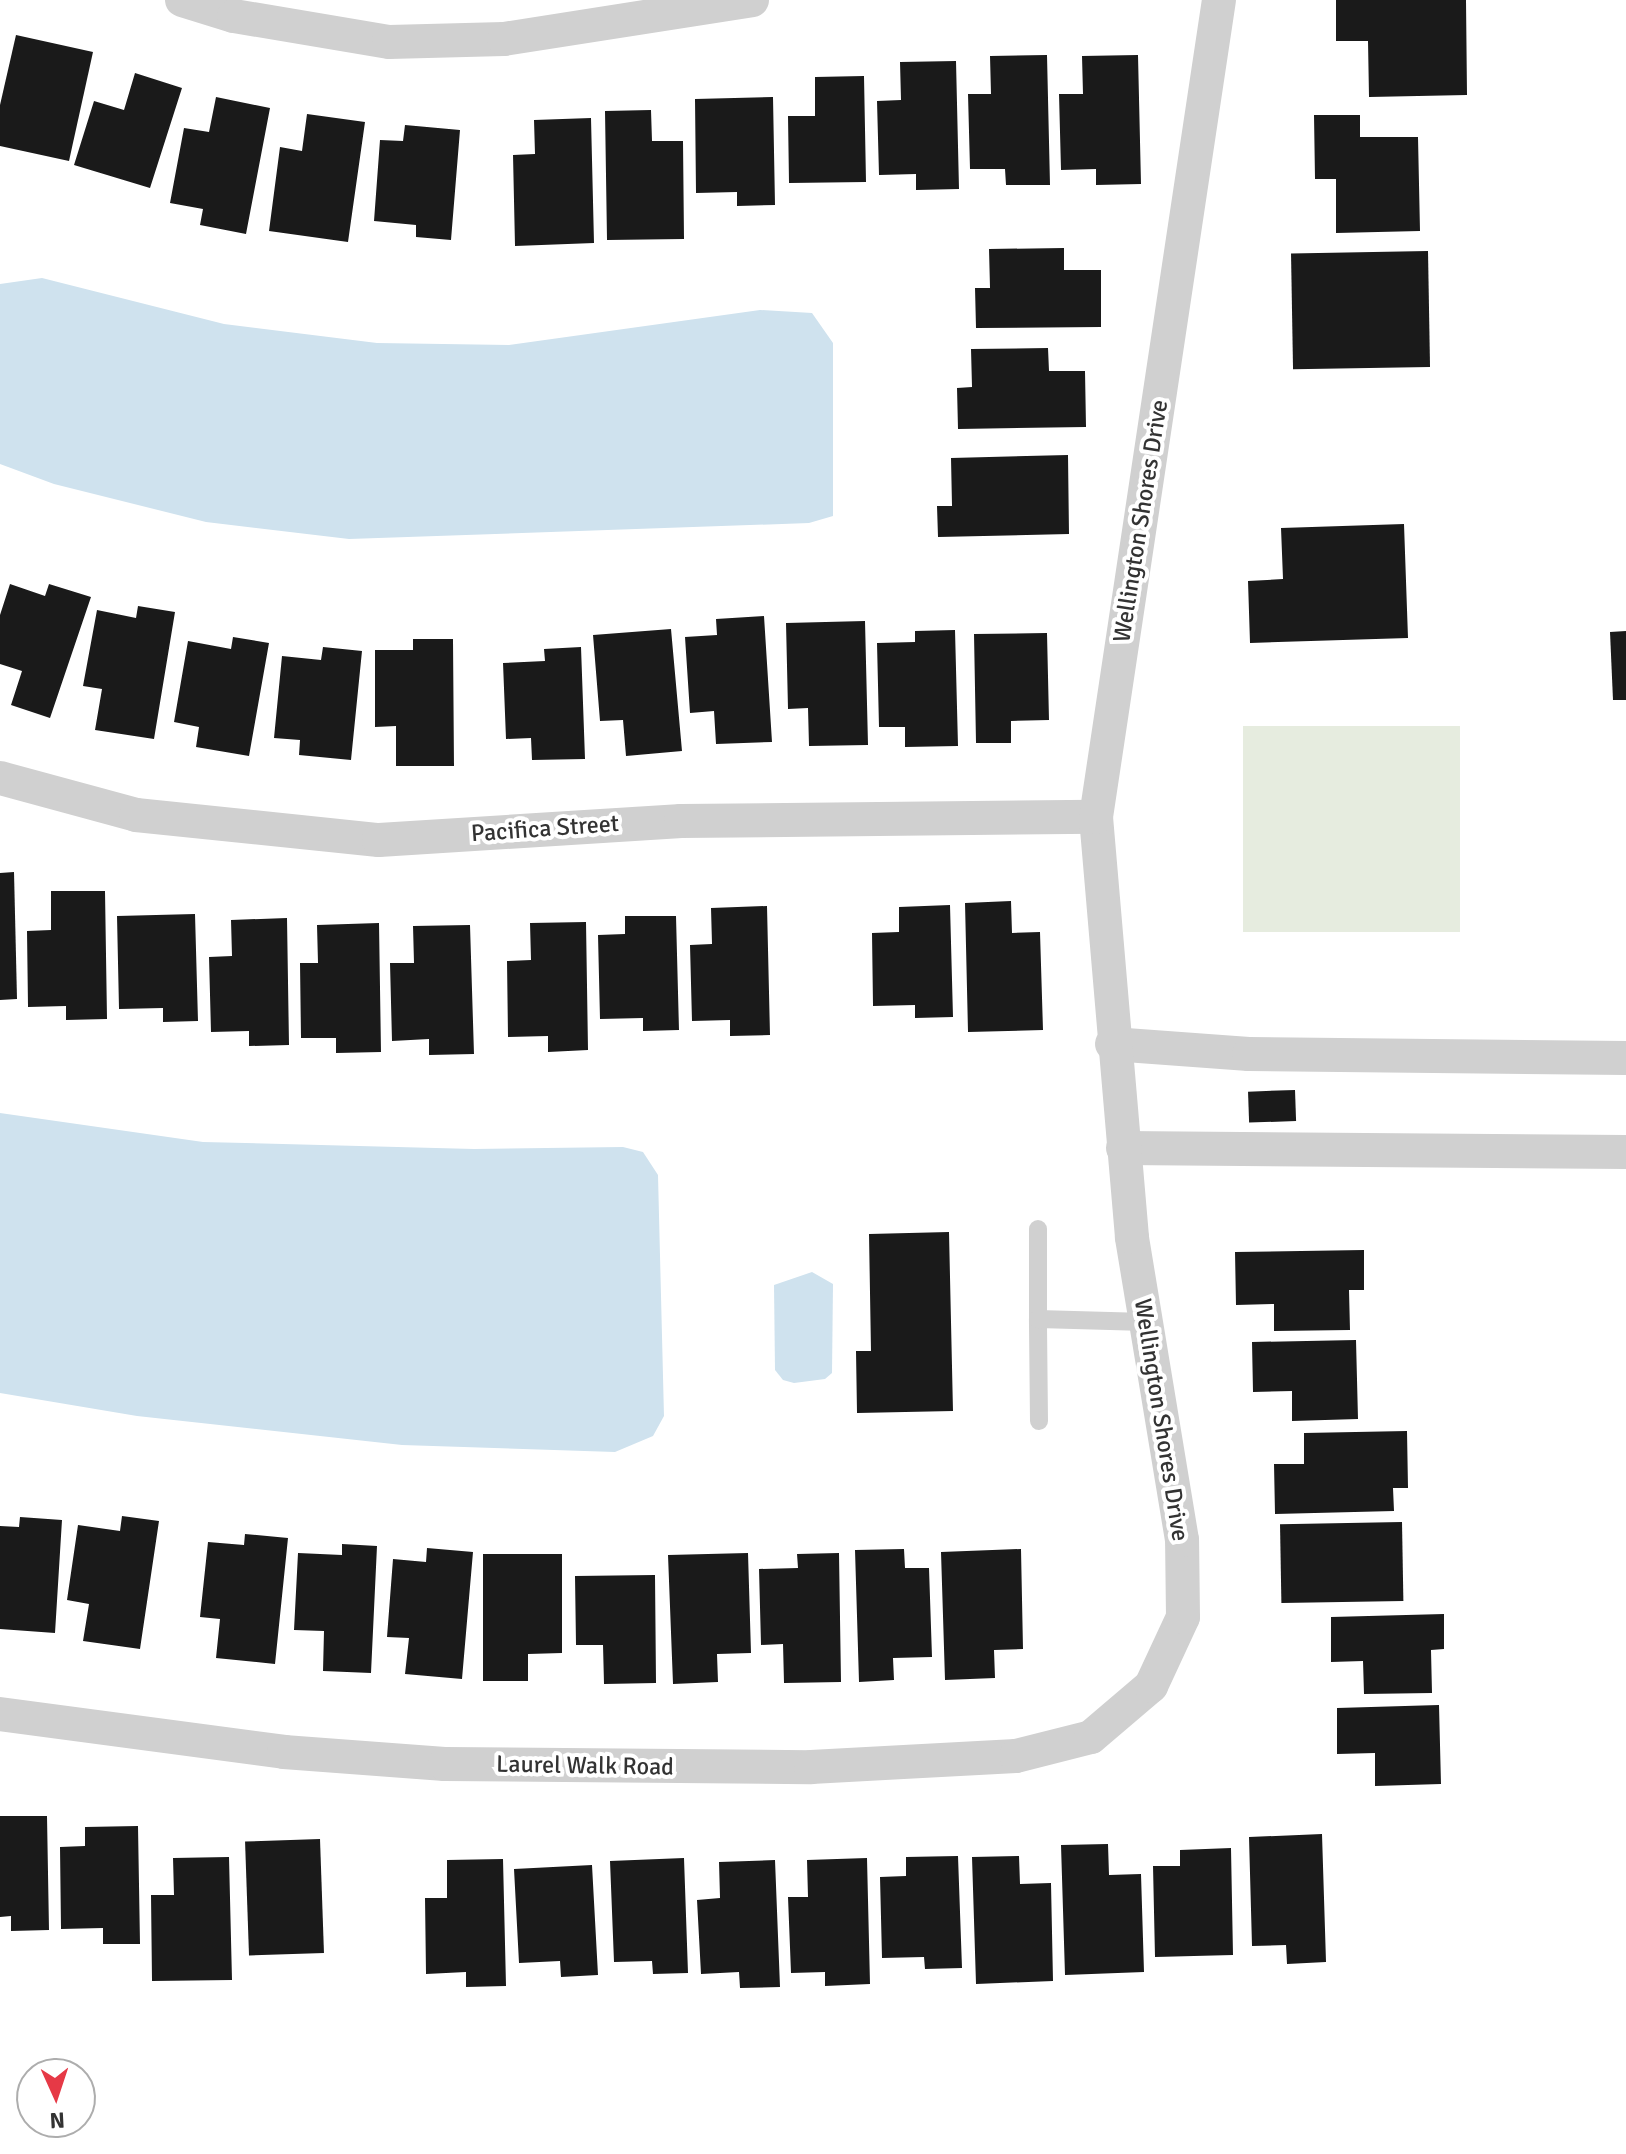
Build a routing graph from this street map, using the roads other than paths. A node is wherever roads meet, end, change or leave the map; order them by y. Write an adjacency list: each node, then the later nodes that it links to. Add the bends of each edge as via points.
1 (182, 0): 2 (street, via 234,16 389,42 504,39)
2 (752, 0)
3 (1219, 0): 5 (street, Wellington Shores Drive)
4 (0, 778): 5 (street, Pacifica Street, via 136,815 379,840 681,821)
5 (1096, 817): 6 (street, Wellington Shores Drive)
6 (1112, 1044): 7 (street, via 1249,1054); 8 (street, Wellington Shores Drive)
7 (1626, 1058)
8 (1123, 1148): 9 (street); 12 (street, Wellington Shores Drive)
9 (1626, 1152)
10 (1038, 1229): 11 (lane)
11 (1038, 1319): 12 (lane); 13 (lane)
12 (1146, 1322): 14 (street, Wellington Shores Drive, via 1182,1540 1183,1617)
13 (1039, 1421)
14 (1151, 1686): 15 (street, Laurel Walk Road, via 1091,1737 1016,1756 811,1767 445,1764 284,1752)
15 (0, 1714)

